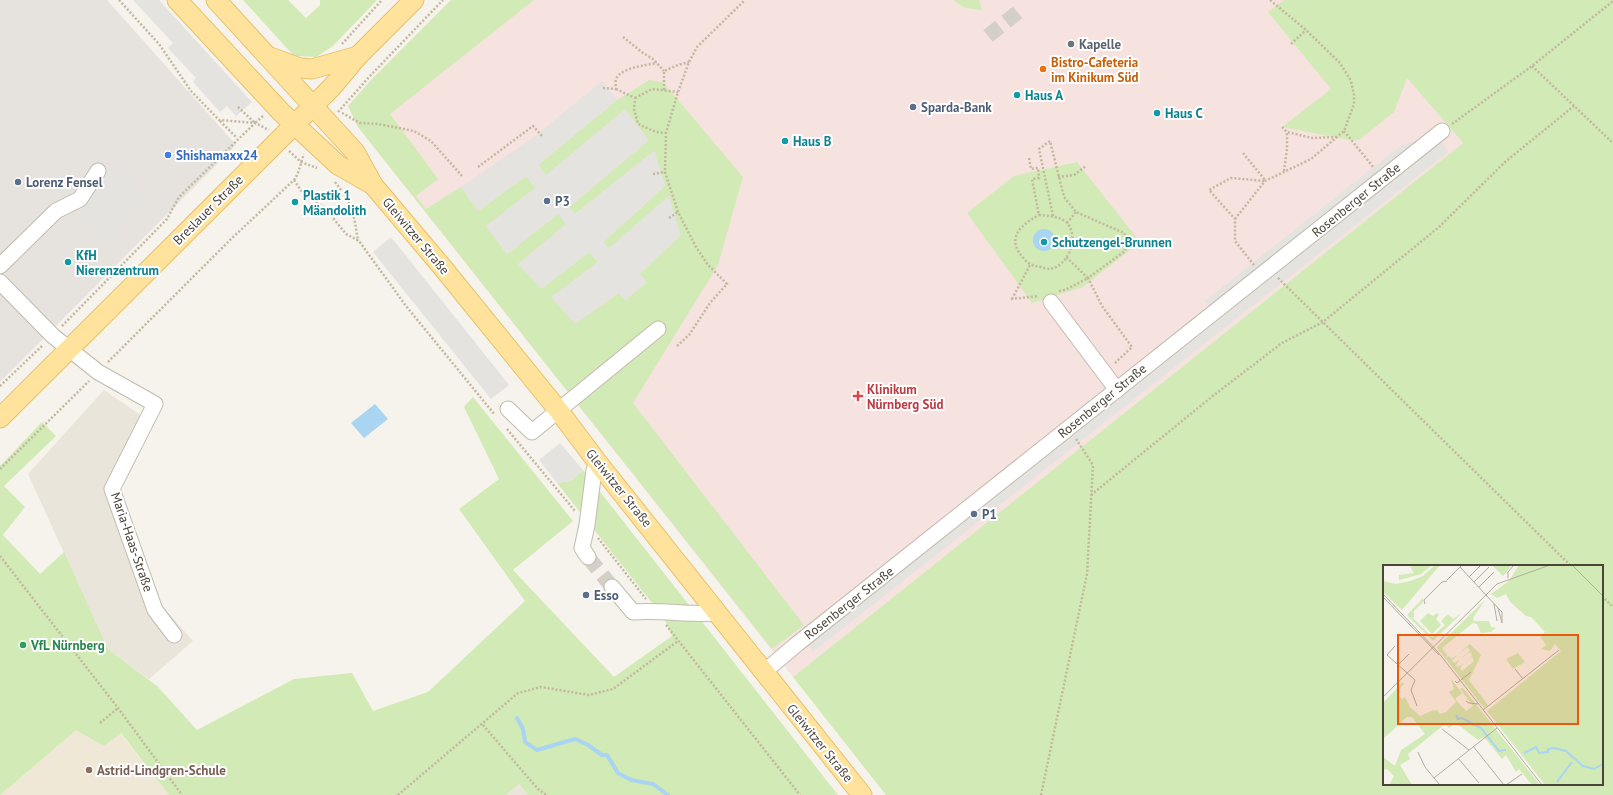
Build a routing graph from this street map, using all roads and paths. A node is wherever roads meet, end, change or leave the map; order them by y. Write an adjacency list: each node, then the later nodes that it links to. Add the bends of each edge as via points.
1 (119, 0): 28 (path, via 159,44 191,91)
2 (177, 0): 30 (main road, Gleiwitzer Straße, via 259,91)
3 (216, 0): 14 (main road, Gleiwitzer Straße)
4 (382, 0): 12 (path)
5 (414, 0): 15 (main road, Breslauer Straße)
6 (443, 0): 27 (path, via 397,47)
7 (745, 0): 16 (path, via 697,47)
8 (1270, 0): 10 (path)
9 (1613, 2): 18 (path)
10 (1306, 30): 13 (path); 32 (path, via 1340,63 1351,81 1354,104)
11 (623, 37): 17 (path)
12 (343, 43)
13 (1291, 44)
14 (267, 56): 15 (main road, via 308,69); 25 (main road, Gleiwitzer Straße)
15 (358, 56): 25 (main road, Breslauer Straße)
16 (689, 62): 19 (path); 23 (path)
17 (657, 63): 19 (path); 21 (path, via 621,73 616,80)
18 (1532, 66): 26 (path); 33 (path)
19 (664, 71): 22 (path)
20 (603, 88): 21 (path)
21 (616, 89): 24 (path)
22 (664, 90): 23 (path); 24 (path, via 652,89)
23 (678, 92): 35 (path)
24 (635, 98): 35 (path, via 634,109 638,124 656,132)
25 (313, 106): 27 (main road, Gleiwitzer Straße); 30 (main road, Breslauer Straße)
26 (1574, 106): 41 (path); 74 (path, via 1505,162 1439,227)
27 (335, 119): 52 (path, via 414,131 431,141); 58 (main road, Gleiwitzer Straße)
28 (219, 120): 29 (path); 38 (path)
29 (255, 123): 38 (path); 39 (path, via 267,129)
30 (294, 125): 39 (main road, Breslauer Straße); 40 (main road, Gleiwitzer Straße)
31 (1282, 127): 34 (path)
32 (1344, 131): 37 (path); 55 (path)
33 (1442, 131): 55 (street, Rosenberger Straße)
34 (1287, 132): 37 (path, via 1312,138); 50 (path)
35 (666, 133): 49 (path)
36 (543, 137): 46 (path, via 533,126)
37 (1337, 137): 50 (path, via 1311,159)
38 (238, 138): 76 (path, via 179,197 167,219)
39 (279, 140): 44 (path); 78 (main road, Breslauer Straße)
40 (315, 143): 44 (path); 58 (main road, Gleiwitzer Straße, via 338,165)
41 (1613, 143)
42 (1243, 154): 57 (path)
43 (1029, 158): 61 (path, via 1031,169 1038,168 1039,178 1032,179)
44 (301, 162): 48 (path); 56 (path)
45 (1086, 166): 53 (path, via 1074,175)
46 (478, 167)
47 (98, 171): 69 (street, via 80,199 56,210)
48 (321, 171)
49 (665, 172): 51 (path); 59 (path)
50 (1284, 172): 57 (path)
51 (653, 174)
52 (462, 176)
53 (1058, 177): 60 (path, via 1064,197); 62 (path, via 1050,141 1039,149)
54 (331, 178): 66 (path, via 346,195)
55 (1382, 178): 70 (street, Rosenberger Straße)
56 (294, 180): 66 (path, via 304,195 324,207 346,234); 79 (path)
57 (1265, 181): 64 (path); 64 (path, via 1231,178 1209,190)
58 (373, 185): 83 (main road, Gleiwitzer Straße)
59 (678, 212): 63 (path); 77 (path, via 708,265 727,284 710,303 689,335)
60 (1076, 212): 65 (path); 71 (path, via 1124,233 1128,242 1125,251)
61 (1039, 215): 62 (path); 68 (path, via 1017,231 1016,247)
62 (1053, 216): 65 (path)
63 (669, 218)
64 (1235, 219): 70 (path, via 1235,241)
65 (1067, 223): 67 (path, via 1072,232 1072,245)
66 (359, 241): 84 (path, via 406,306)
67 (1066, 258): 68 (path, via 1061,264 1050,269); 71 (path)
68 (1030, 265): 73 (path, via 1011,299)
69 (0, 266)
70 (1265, 272): 74 (path); 82 (street, Rosenberger Straße)
71 (1088, 278): 73 (path); 80 (path, via 1102,306 1132,347)
72 (0, 282): 76 (street)
73 (1048, 297): 80 (street)
74 (1323, 322): 91 (path, via 1282,343); 94 (path)
75 (658, 329): 83 (street)
76 (53, 336): 78 (street); 81 (path)
77 (677, 346)
78 (70, 350): 79 (street); 85 (main road, Breslauer Straße)
79 (98, 372): 90 (path); 99 (street, Maria-Haas-Straße, via 155,404 112,489 156,610)
80 (1105, 373): 82 (street)
81 (0, 386)
82 (1117, 390): 87 (street, Rosenberger Straße)
83 (559, 411): 84 (street, via 532,432); 89 (main road, Gleiwitzer Straße)
84 (504, 414)
85 (0, 418)
86 (504, 425): 88 (path)
87 (1069, 428): 91 (path, via 1093,465); 101 (street, Rosenberger Straße)
88 (519, 443)
89 (598, 462): 93 (street, via 592,478 582,548); 98 (main road, Gleiwitzer Straße)
90 (0, 469)
91 (1091, 495): 109 (path, via 1087,574)
92 (0, 556): 102 (path)
93 (588, 557)
94 (1570, 565)
95 (612, 587): 98 (street, via 634,612)
96 (1603, 597): 97 (path)
97 (1613, 607)
98 (718, 614): 101 (main road, Gleiwitzer Straße)
99 (174, 635)
100 (678, 640): 104 (path, via 613,689 589,695 542,687 518,693)
101 (764, 672): 108 (main road, Gleiwitzer Straße)
102 (118, 708): 103 (path); 105 (path)
103 (100, 723)
104 (483, 725): 106 (path); 107 (path)
105 (182, 795)
106 (398, 795)
107 (546, 795)
108 (862, 795)
109 (1041, 795)

